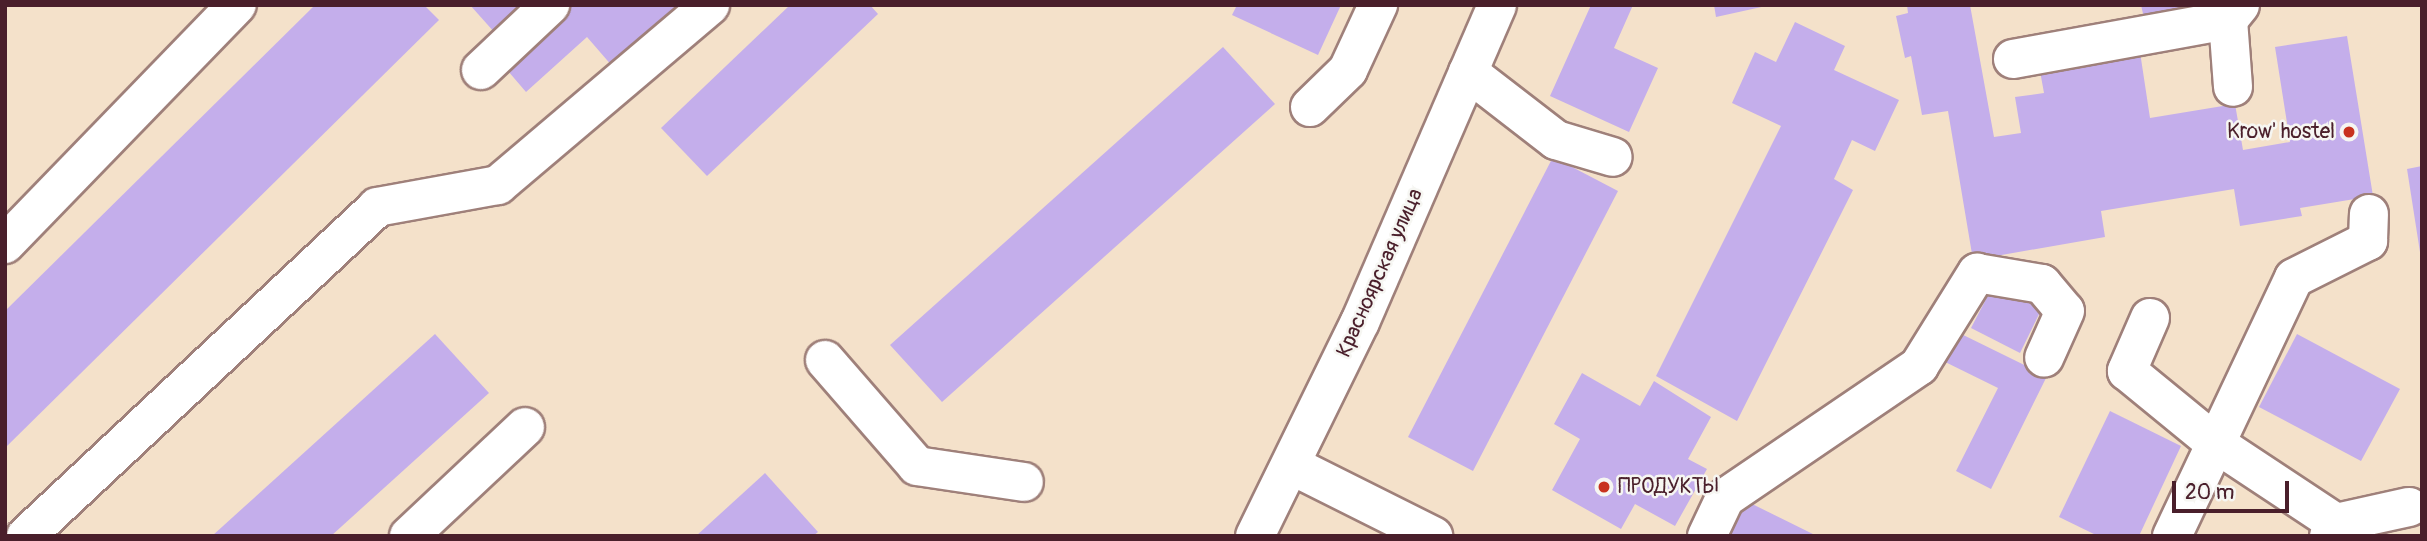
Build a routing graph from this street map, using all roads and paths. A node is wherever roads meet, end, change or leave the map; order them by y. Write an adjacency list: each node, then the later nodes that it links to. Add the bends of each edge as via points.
1 (237, 5): 14 (street)
2 (550, 5): 8 (street)
3 (710, 5): 24 (street, via 498,186 377,207)
4 (1378, 5): 11 (street, via 1348,70)
5 (1497, 5): 9 (street, Красноярская улица)
6 (2234, 13): 7 (street); 10 (street)
7 (2013, 59)
8 (481, 70)
9 (1468, 72): 12 (street, via 1556,141); 20 (street, Красноярская улица)
10 (2233, 87)
11 (1310, 107)
12 (1614, 157)
13 (2369, 214): 19 (street, via 2368,241 2294,278)
14 (5, 244)
15 (2150, 318): 19 (street, via 2127,371)
16 (2044, 358): 28 (street, via 2065,312 2042,284 1977,273 1919,366 1725,498)
17 (825, 360): 21 (street, via 917,466)
18 (525, 427): 25 (street)
19 (2215, 443): 23 (street); 29 (street)
20 (1293, 466): 26 (street, Красноярская улица); 27 (street)
21 (1024, 482)
22 (2417, 501): 23 (street)
23 (2332, 529)
24 (26, 536)
25 (410, 536)
26 (1255, 536)
27 (1433, 536)
28 (1707, 536)
29 (2172, 536)

